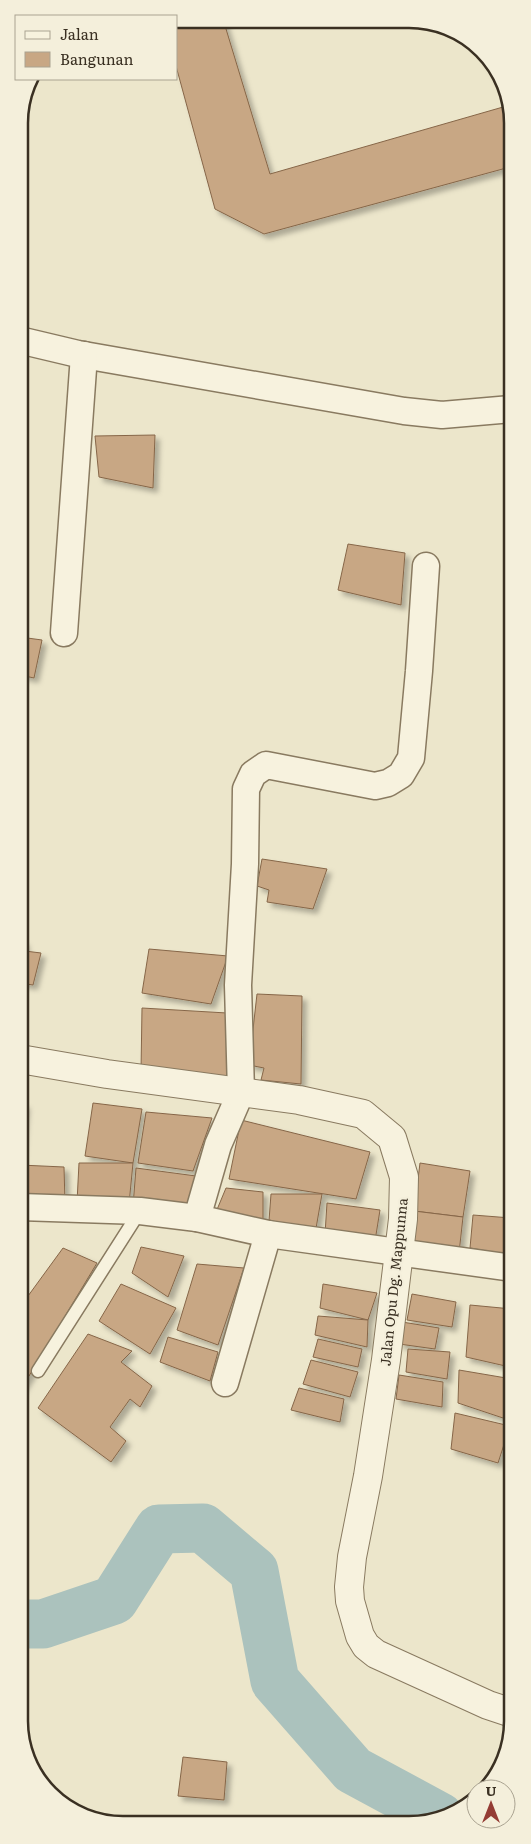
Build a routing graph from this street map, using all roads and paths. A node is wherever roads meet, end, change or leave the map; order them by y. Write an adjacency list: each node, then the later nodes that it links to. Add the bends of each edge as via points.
1 (28, 342): 2 (street)
2 (84, 355): 3 (street, via 404,411 442,414); 5 (street)
3 (504, 410)
4 (426, 566): 7 (street, via 415,728 411,758 401,775 375,786 266,765 253,774 246,789 238,985)
5 (64, 633)
6 (28, 1060): 7 (street, Jalan Opu Dg. Mappunna)
7 (241, 1092): 10 (street, via 218,1145); 12 (street, Jalan Opu Dg. Mappunna, via 363,1114 392,1138 404,1177)
8 (28, 1207): 9 (street)
9 (140, 1211): 10 (street); 14 (lane)
10 (197, 1218): 11 (street)
11 (268, 1234): 12 (street); 15 (street)
12 (399, 1253): 13 (street); 16 (street, Jalan Opu Dg. Mappunna, via 376,1428 352,1557 350,1601 360,1636 376,1654)
13 (503, 1267)
14 (38, 1371)
15 (225, 1383)
16 (503, 1710)

